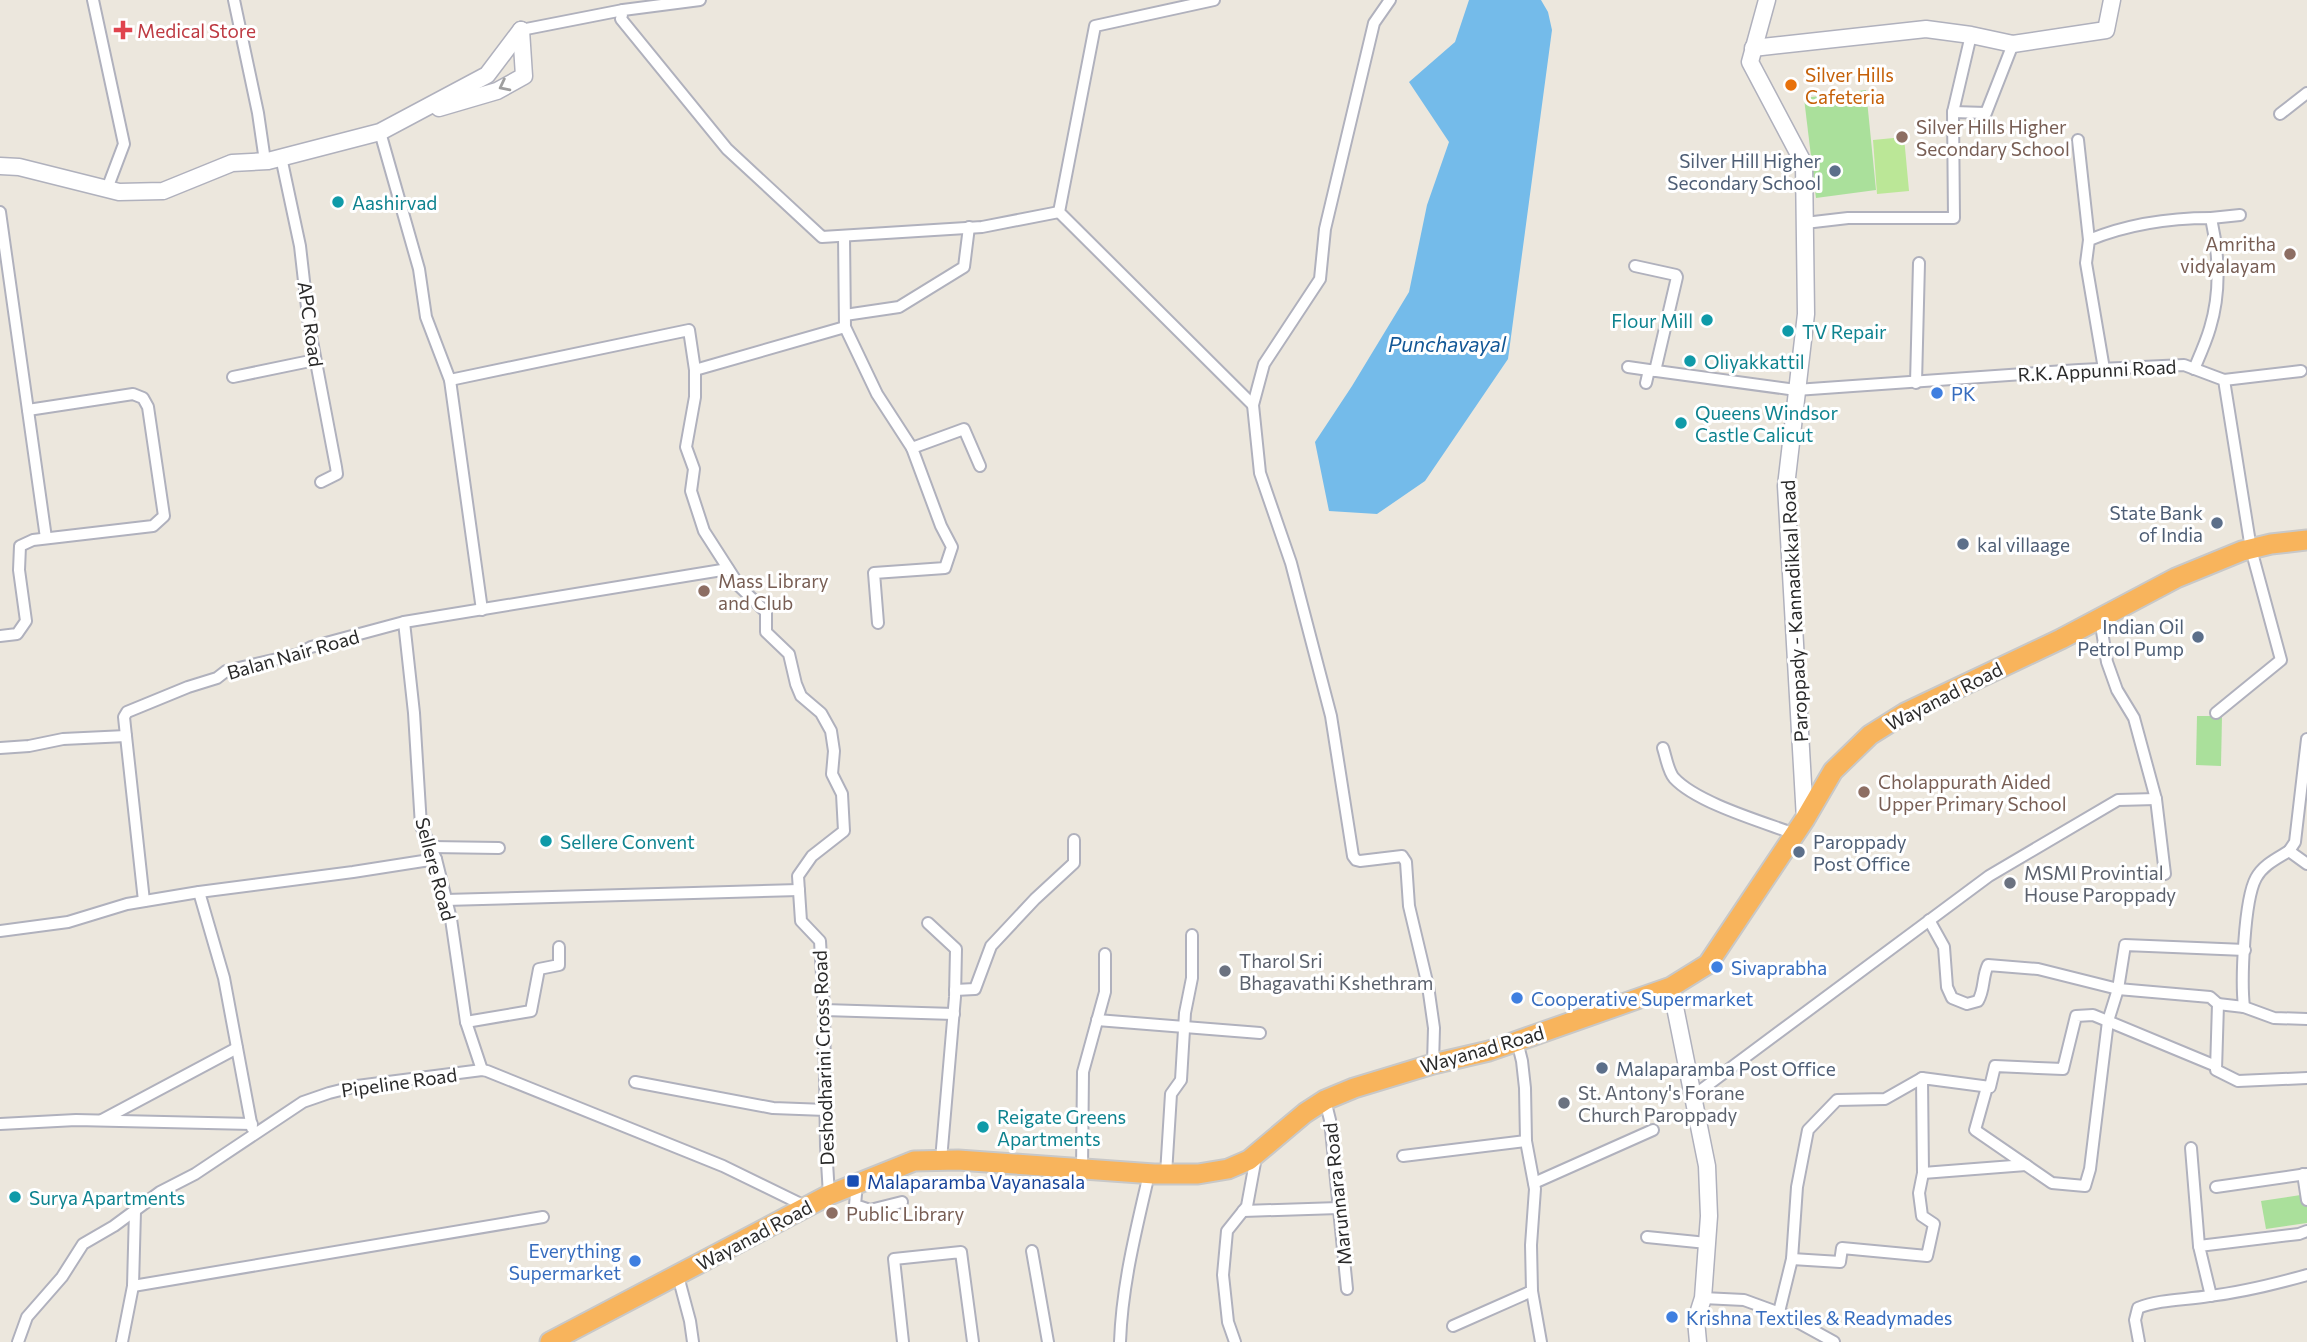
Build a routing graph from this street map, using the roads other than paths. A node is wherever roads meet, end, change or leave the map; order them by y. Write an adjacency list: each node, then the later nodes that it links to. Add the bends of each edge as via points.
1 (93, 0): 21 (street, via 124,144)
2 (234, 0): 19 (street, APC Road, via 258,113)
3 (700, 0): 8 (street)
4 (1214, 0): 23 (street, via 1095,26)
5 (1390, 0): 46 (street, via 1374,23 1325,229 1320,279 1264,364)
6 (1767, 0): 12 (main road, Paroppady - Kannadikkal Road)
7 (2112, 0): 11 (main road, via 2106,30)
8 (623, 10): 9 (street); 28 (street, via 621,19 727,149 822,237)
9 (521, 30): 15 (main road, via 487,75); 15 (main road, one-way to 15, via 524,76 497,91)
10 (1971, 35): 11 (main road); 12 (main road, via 1926,29); 14 (street)
11 (2013, 44): 14 (street, via 1986,113)
12 (1753, 48): 26 (main road, Paroppady - Kannadikkal Road, via 1750,62 1804,164)
13 (2307, 93): 16 (street)
14 (1953, 112): 26 (street, via 1954,218 1848,218)
15 (413, 114): 17 (main road)
16 (2280, 114)
17 (380, 132): 19 (main road); 41 (street, via 419,269 426,317)
18 (2078, 139): 29 (street)
19 (273, 159): 21 (main road, via 232,163 163,191); 33 (street, APC Road, via 300,246)
20 (0, 166): 21 (main road)
21 (107, 189)
22 (0, 212): 47 (street)
23 (1059, 212): 27 (street); 46 (street)
24 (2240, 215): 25 (street)
25 (2211, 218): 29 (street, via 2117,229); 36 (street, via 2217,287 2211,327)
26 (1805, 223): 45 (main road, Paroppady - Kannadikkal Road, via 1806,314)
27 (969, 227): 28 (street); 32 (street, via 964,267 900,307)
28 (844, 236): 32 (street)
29 (2089, 240): 35 (street, via 2086,263)
30 (1919, 263): 44 (street)
31 (1635, 266): 38 (street, via 1677,277)
32 (845, 321): 37 (street); 48 (street, via 877,394)
33 (315, 359): 40 (street); 50 (street, APC Road, via 337,474)
34 (1629, 366): 38 (street, R.K. Appunni Road)
35 (2104, 369): 36 (street, R.K. Appunni Road, via 2184,365); 44 (street, R.K. Appunni Road)
36 (2194, 369): 42 (street, R.K. Appunni Road)
37 (695, 370): 41 (street, Deshodharini Cross Road, via 689,330); 54 (street, Deshodharini Cross Road, via 686,447 694,469 691,491 704,531)
38 (1652, 371): 43 (street); 45 (street, R.K. Appunni Road)
39 (2301, 371): 42 (street)
40 (233, 377)
41 (450, 380): 55 (street)
42 (2224, 380): 53 (street)
43 (1646, 383)
44 (1916, 383): 45 (street, R.K. Appunni Road)
45 (1796, 390): 66 (main road, Paroppady - Kannadikkal Road, via 1786,486)
46 (1253, 405): 100 (street, via 1260,473 1291,563 1331,716 1353,856 1360,861 1402,856 1406,862 1409,906 1434,1028)
47 (28, 410): 51 (street); 51 (street, via 133,394 143,398 148,407 164,516 153,526)
48 (912, 448): 49 (street, via 964,429); 58 (street, via 952,547 945,568 874,573)
49 (980, 466)
50 (321, 482)
51 (47, 538): 59 (street, via 20,546 26,621 17,634)
52 (2307, 540): 53 (highway, Wayanad Road)
53 (2251, 549): 56 (highway, Wayanad Road, via 2176,578); 60 (street, via 2281,660)
54 (728, 569): 55 (street); 74 (street, Deshodharini Cross Road, via 766,612 766,632 789,654 801,696 821,712 831,731 832,774 842,794 844,831 813,856 798,876)
55 (482, 610): 57 (street)
56 (2100, 619): 65 (street, via 2107,662 2117,691 2134,718); 66 (highway, Wayanad Road, via 1905,712 1870,735 1833,771)
57 (404, 622): 61 (street, Balan Nair Road, via 226,671 127,712); 68 (street, Sellere Road, via 421,826)
58 (877, 623)
59 (0, 636)
60 (2216, 713)
61 (126, 736): 63 (street); 77 (street, Balan Nair Road)
62 (2307, 739): 70 (street, via 2295,842)
63 (0, 748)
64 (1663, 748): 66 (street, via 1672,776 1685,788 1716,803)
65 (2156, 799): 73 (street, via 2165,874); 78 (street, via 2118,800 1989,876)
66 (1800, 827): 85 (highway, Wayanad Road, via 1708,964)
67 (1074, 840): 87 (street, via 1074,863 991,947 975,989)
68 (431, 847): 69 (street); 71 (street, Sellere Road)
69 (499, 848)
70 (2289, 851): 72 (street); 83 (street, via 2256,879 2248,899)
71 (436, 859): 75 (street); 76 (street, Sellere Road)
72 (2307, 864)
73 (2145, 876)
74 (799, 890): 76 (street); 90 (street, Deshodharini Cross Road, via 801,921 820,942)
75 (199, 892): 77 (street); 99 (street, via 219,956)
76 (445, 900): 95 (street, Sellere Road)
77 (144, 901): 80 (street, via 68,922)
78 (1929, 920): 86 (street, via 1944,947 1947,987 1952,998 1966,1004 1978,1001 1988,965 2038,968); 107 (street)
79 (928, 923): 87 (street, via 956,949)
80 (0, 930)
81 (1192, 935): 96 (street, via 1192,978)
82 (559, 947): 95 (street, via 559,965 538,969 531,1011)
83 (2245, 950): 86 (street, via 2125,945); 89 (street)
84 (1105, 954): 93 (street, via 1105,992)
85 (1671, 986): 98 (highway, Wayanad Road); 107 (main road)
86 (2118, 989): 88 (street, via 2210,997); 94 (street)
87 (955, 990): 91 (street)
88 (2218, 1004): 89 (street); 101 (street)
89 (2244, 1007): 92 (street, via 2274,1018)
90 (824, 1010): 91 (street); 109 (street, Deshodharini Cross Road)
91 (954, 1014): 118 (street)
92 (2307, 1019)
93 (1097, 1020): 96 (street); 120 (street, via 1083,1072)
94 (2108, 1021): 101 (street); 106 (street, via 2093,1015 2076,1016 2063,1069 1994,1066); 119 (street, via 2085,1186 2052,1184)
95 (466, 1022): 102 (street, Sellere Road)
96 (1184, 1027): 97 (street); 122 (street, via 1181,1080 1171,1094)
97 (1260, 1033)
98 (1517, 1041): 100 (highway, Wayanad Road); 114 (street, via 1525,1088)
99 (237, 1048): 110 (street); 112 (street)
100 (1433, 1064): 108 (highway, Wayanad Road)
101 (2216, 1066): 104 (street, via 2238,1081)
102 (481, 1070): 112 (street, Pipeline Road, via 329,1093); 130 (street, Pipeline Road, via 723,1166)
103 (1922, 1078): 106 (street); 121 (street); 140 (street, via 1885,1099 1837,1100 1808,1130 1797,1187)
104 (2307, 1078)
105 (635, 1082): 109 (street, via 773,1108)
106 (1987, 1087): 119 (street, via 1975,1130)
107 (1693, 1096): 137 (main road, via 1707,1166)
108 (1325, 1100): 116 (highway, Wayanad Road); 131 (street, Marunnara Road)
109 (826, 1110): 127 (street, Deshodharini Cross Road)
110 (100, 1121): 111 (street); 112 (street)
111 (0, 1125)
112 (252, 1130): 132 (street, Pipeline Road, via 195,1174)
113 (1653, 1130): 125 (street)
114 (1526, 1141): 117 (street); 125 (street)
115 (2191, 1148): 138 (street)
116 (1256, 1154): 122 (highway, Wayanad Road, via 1228,1169); 133 (street)
117 (1403, 1156)
118 (941, 1160): 120 (highway, Wayanad Road); 124 (highway, Wayanad Road, via 914,1161)
119 (2026, 1166): 121 (street)
120 (1082, 1170): 122 (highway, Wayanad Road)
121 (1923, 1173): 140 (street, via 1919,1193 1922,1216 1934,1224 1927,1256 1842,1248 1840,1262)
122 (1158, 1174): 157 (street, via 1129,1259)
123 (2305, 1174): 126 (street); 128 (street)
124 (857, 1183): 127 (highway, Wayanad Road); 129 (street, via 855,1205 870,1210)
125 (1534, 1183): 145 (street)
126 (2216, 1187)
127 (829, 1195): 130 (highway, Wayanad Road)
128 (2307, 1200)
129 (902, 1202)
130 (807, 1207): 142 (highway, Wayanad Road)
131 (1339, 1208): 133 (street); 144 (street, Marunnara Road)
132 (135, 1210): 143 (street); 150 (street, Pipeline Road, via 83,1244 27,1317)
133 (1243, 1211): 158 (street, via 1227,1231 1223,1275)
134 (543, 1217): 143 (street)
135 (2307, 1231): 138 (street)
136 (1647, 1237): 137 (street)
137 (1707, 1243): 147 (main road)
138 (2199, 1246): 146 (street)
139 (1031, 1251): 156 (street)
140 (1792, 1259): 148 (street)
141 (2307, 1275): 146 (street)
142 (678, 1276): 152 (highway, Wayanad Road); 153 (street)
143 (133, 1286): 151 (street)
144 (1347, 1289)
145 (1532, 1291): 149 (street); 159 (street)
146 (2211, 1296): 162 (street, via 2138,1308)
147 (1703, 1298): 148 (street, via 1744,1300); 160 (main road, via 1696,1320)
148 (1779, 1312): 161 (street)
149 (1453, 1326)
150 (18, 1342)
151 (122, 1342)
152 (550, 1342)
153 (692, 1342)
154 (903, 1342): 155 (street, via 894,1259 961,1252)
155 (973, 1342)
156 (1048, 1342)
157 (1120, 1342)
158 (1235, 1342)
159 (1541, 1342)
160 (1698, 1342)
161 (1833, 1342)
162 (2138, 1342)

